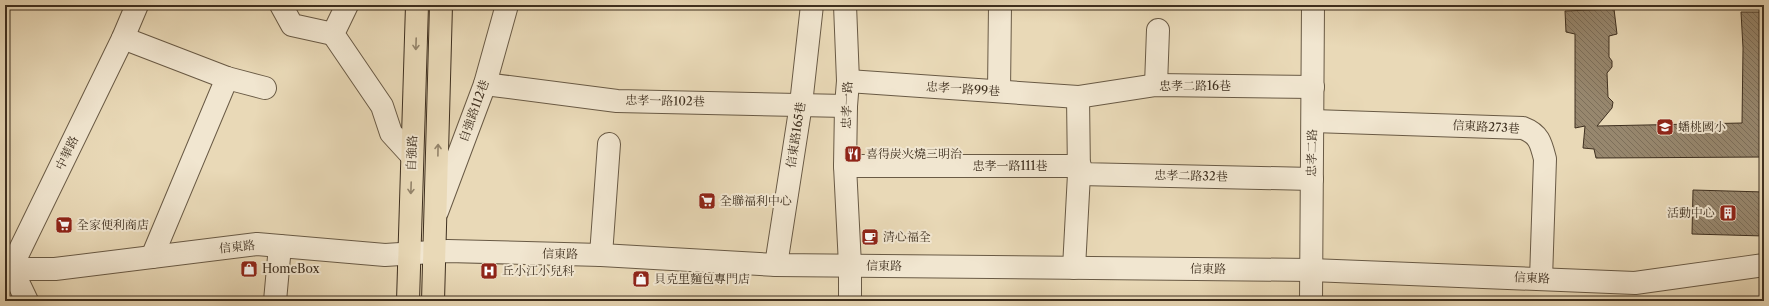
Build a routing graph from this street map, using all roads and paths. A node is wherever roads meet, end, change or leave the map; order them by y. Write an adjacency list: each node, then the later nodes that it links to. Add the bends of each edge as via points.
1 (137, 5): 13 (street, 中華路)
2 (281, 5): 12 (street, via 292,25)
3 (347, 5): 12 (street)
4 (417, 5): 26 (main road, 自強路, one-way to 26)
5 (441, 5): 30 (main road, one-way to 5)
6 (507, 5): 16 (street, 自強路112巷)
7 (812, 5): 22 (street, 信東路165巷)
8 (845, 5): 15 (street, 忠孝一路)
9 (1000, 5): 20 (street)
10 (1313, 5): 18 (street, 忠孝二路)
11 (1158, 30): 17 (street)
12 (333, 34): 26 (street, via 382,106 391,133)
13 (123, 38): 14 (street); 36 (street, 中華路)
14 (227, 78): 19 (street); 35 (street)
15 (848, 81): 20 (street, 忠孝一路99巷); 23 (street, 忠孝一路)
16 (485, 84): 22 (street, 忠孝一路102巷, via 617,101); 30 (street, 自強路112巷)
17 (1156, 85): 18 (street, 忠孝二路16巷); 21 (street, 忠孝二路16巷)
18 (1313, 87): 24 (street, 忠孝二路)
19 (264, 88)
20 (999, 91): 21 (street, 忠孝一路99巷)
21 (1078, 97): 28 (street)
22 (801, 104): 23 (street, 忠孝一路102巷); 37 (street, 信東路165巷)
23 (846, 106): 27 (street, 忠孝一路)
24 (1313, 121): 29 (street, 忠孝二路); 42 (street, 信東路273巷, via 1523,128 1534,132 1542,145 1545,159)
25 (609, 144): 34 (street)
26 (412, 156): 33 (main road, 自強路, one-way to 33)
27 (845, 166): 28 (street, 忠孝一路111巷); 38 (street, 忠孝一路)
28 (1079, 170): 29 (street, 忠孝二路32巷); 39 (street)
29 (1312, 179): 40 (street, 忠孝二路)
30 (436, 215): 32 (main road)
31 (280, 246): 33 (street, 信東路, via 385,255); 35 (street, 信東路, via 257,244); 45 (street)
32 (434, 253): 33 (street, 信東路); 34 (street, 信東路, via 448,251); 47 (main road)
33 (409, 254): 46 (main road, 自強路)
34 (601, 255): 37 (street, 信東路)
35 (152, 257): 36 (street, 信東路, via 55,269)
36 (7, 264): 44 (street)
37 (776, 265): 38 (street, 信東路)
38 (850, 265): 39 (street, 信東路); 48 (street, 忠孝一路)
39 (1074, 268): 40 (street, 信東路)
40 (1311, 270): 42 (street, 信東路); 49 (street, 忠孝二路)
41 (1763, 271): 43 (street, 信東路)
42 (1541, 278): 43 (street, 信東路)
43 (1634, 292)
44 (27, 301)
45 (275, 301)
46 (408, 301)
47 (433, 301)
48 (850, 301)
49 (1311, 301)

